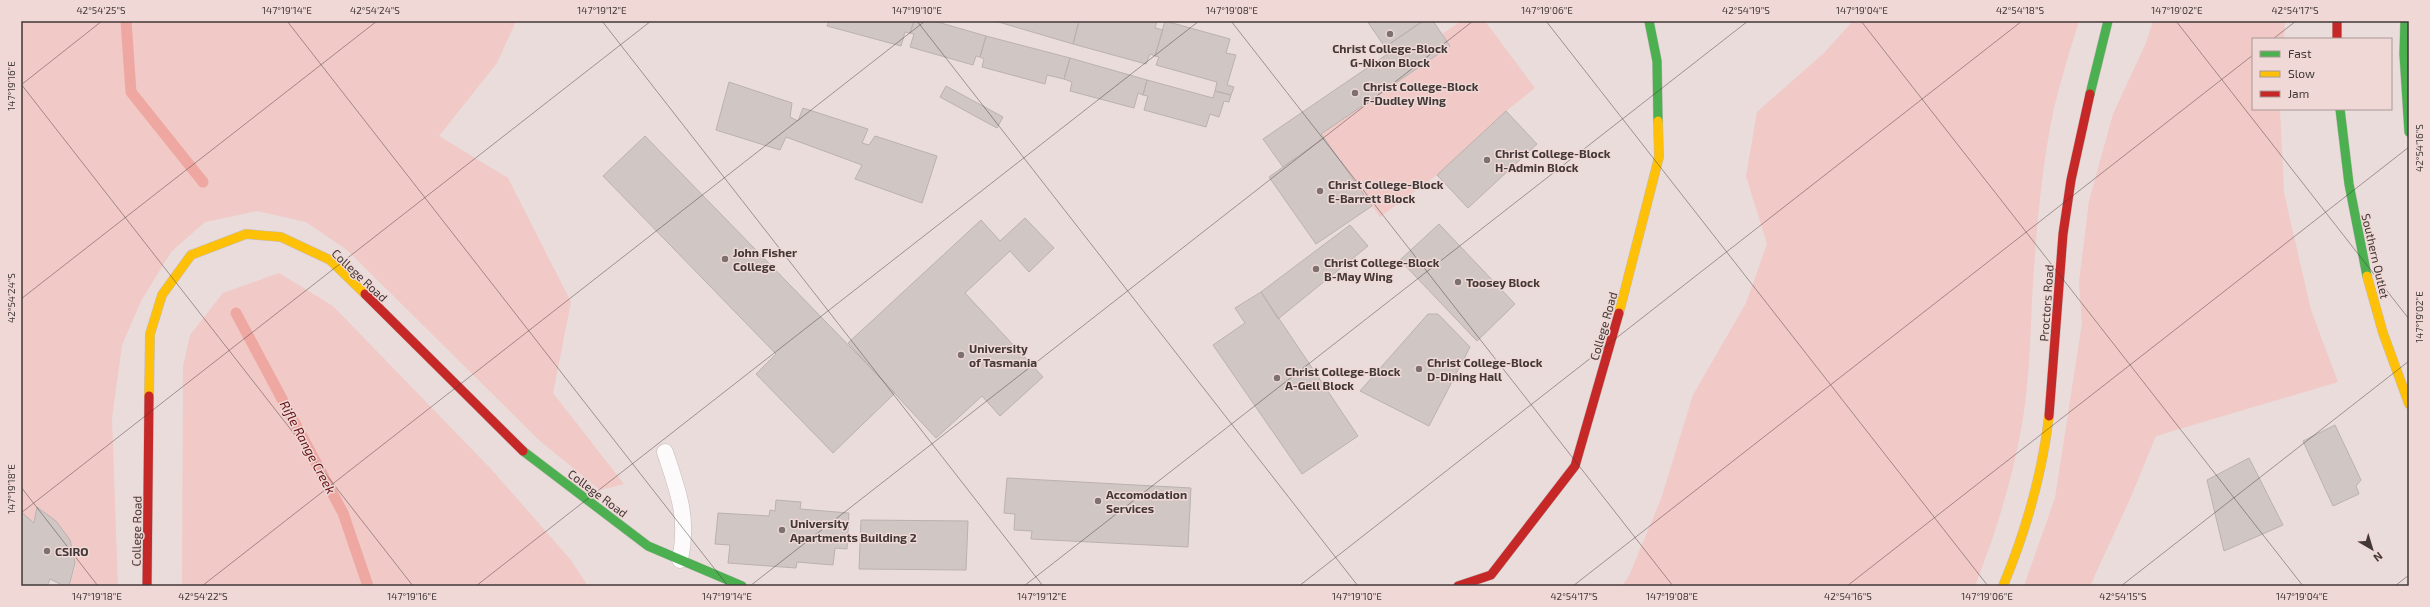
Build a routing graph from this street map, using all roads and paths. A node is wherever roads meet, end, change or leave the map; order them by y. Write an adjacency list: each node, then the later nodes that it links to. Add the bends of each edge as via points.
1 (1649, 21): 13 (main road, College Road, via 1657,61 1659,157 1629,277 1575,466 1491,575)
2 (2108, 21): 14 (main road, Proctors Road, via 2075,156 2063,233 2050,404 2042,459 2029,511)
3 (2337, 21): 5 (main road)
4 (2405, 21): 7 (main road, via 2404,54)
5 (2337, 38)
6 (2340, 110): 8 (main road, Southern Outlet, via 2353,211 2367,274 2383,335)
7 (2409, 132)
8 (2409, 404)
9 (665, 452): 10 (lane, via 683,506 684,542)
10 (680, 560): 11 (main road, College Road, via 648,546 516,445 330,260 282,237 246,234 191,255 162,295 150,334); 12 (main road, College Road)
11 (148, 586)
12 (742, 586)
13 (1458, 586)
14 (2003, 586)

